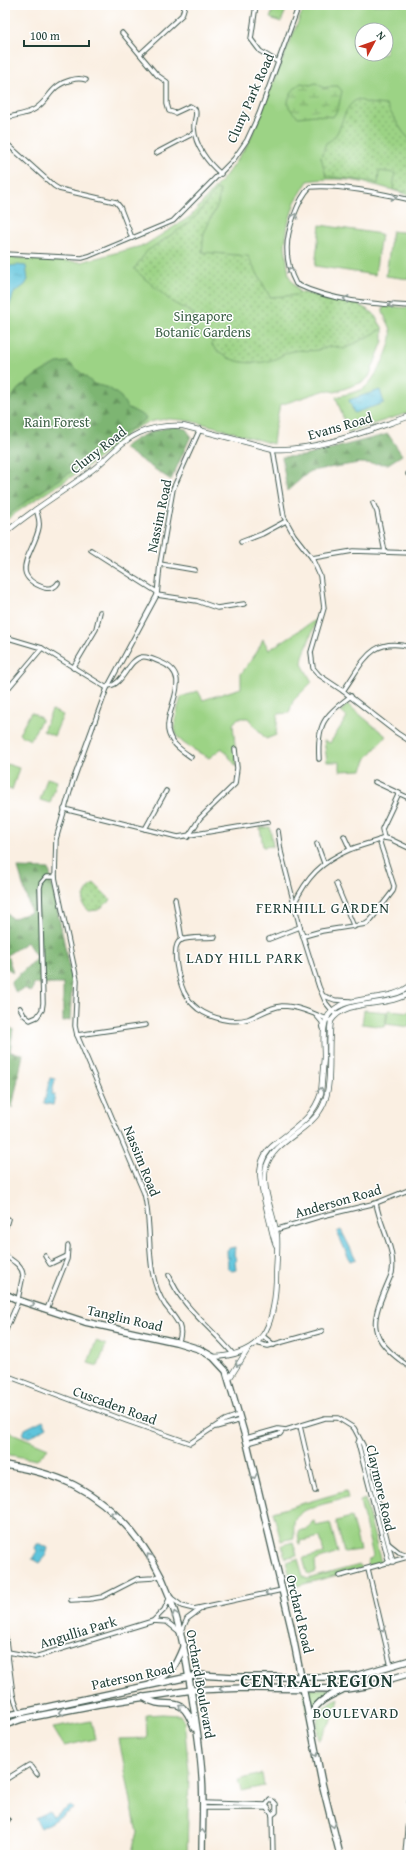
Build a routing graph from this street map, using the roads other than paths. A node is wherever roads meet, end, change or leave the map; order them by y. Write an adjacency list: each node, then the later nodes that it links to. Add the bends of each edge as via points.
1 (185, 5): 5 (street, via 182,15)
2 (256, 5): 6 (street, via 251,39 260,51)
3 (299, 5): 6 (street, Cluny Park Road)
4 (122, 33): 5 (street)
5 (140, 54): 9 (street, via 157,75 167,82 169,111 175,114 190,106 195,109)
6 (278, 62): 12 (street, Cluny Park Road, via 247,140)
7 (86, 80): 8 (street, via 76,78 62,82 36,109)
8 (5, 118)
9 (194, 133): 11 (street); 12 (street, via 211,166)
10 (5, 142): 14 (street, via 59,189 116,202)
11 (156, 153)
12 (221, 174): 14 (street, Cluny Park Road, via 174,221)
13 (411, 200): 16 (street, one-way to 13, via 372,304 320,294 296,284 288,265 287,247 301,198 310,187 318,186)
14 (132, 238): 15 (street, Cluny Park Road, via 82,258)
15 (6, 252)
16 (411, 306)
17 (411, 416): 19 (street, Evans Road, via 313,446 288,450)
18 (200, 429): 19 (street, Cluny Road); 21 (street, Cluny Road, via 172,426 140,432 122,442 95,467); 29 (street, Nassim Road, via 173,489)
19 (274, 449): 22 (street)
20 (373, 502): 26 (street)
21 (36, 509): 23 (street, Cluny Road); 31 (street, via 39,526 26,560 25,573 31,582 47,588)
22 (286, 521): 24 (street); 28 (street)
23 (5, 533)
24 (241, 542)
25 (91, 550): 32 (street)
26 (385, 552): 27 (street); 28 (street, via 354,551)
27 (411, 553)
28 (312, 558): 40 (street, via 320,576 324,608 311,660 319,675)
29 (160, 564): 30 (street, Nassim Road); 32 (street, Nassim Road)
30 (196, 570)
31 (58, 583)
32 (157, 594): 33 (street, via 197,601 217,608); 39 (street, Nassim Road)
33 (244, 604)
34 (100, 612): 38 (street, via 96,629)
35 (5, 637): 37 (street)
36 (411, 647): 40 (street, via 384,644 374,650 365,658)
37 (42, 648): 38 (street); 41 (street)
38 (73, 668): 39 (street)
39 (108, 687): 45 (street, via 116,683 136,660 142,657 159,661 169,667 178,685 168,730 175,744); 51 (street, Nassim Road)
40 (343, 691): 42 (street)
41 (5, 692)
42 (351, 696): 43 (street, via 397,734); 46 (street, via 330,714 320,729)
43 (411, 742)
44 (235, 749): 56 (street, via 235,784 200,818)
45 (192, 757)
46 (319, 759)
47 (375, 782): 49 (street)
48 (166, 791): 53 (street)
49 (399, 794): 50 (street); 57 (street, via 382,829)
50 (411, 799)
51 (64, 809): 53 (street); 63 (street, Nassim Road, via 56,839)
52 (268, 822): 56 (street)
53 (145, 829): 56 (street)
54 (278, 831): 66 (street)
55 (344, 836): 60 (street)
56 (188, 837)
57 (384, 838): 58 (street); 61 (street, via 390,838)
58 (379, 840): 60 (street); 67 (street, via 394,886 393,891 370,921)
59 (317, 844): 62 (street)
60 (350, 849): 62 (street)
61 (411, 849)
62 (324, 863): 66 (street, via 301,888)
63 (55, 877): 77 (street, via 46,877 40,888 43,1006 37,1017 30,1020 24,1016); 83 (street, Nassim Road, via 76,973)
64 (336, 884): 67 (street)
65 (174, 899): 72 (street)
66 (294, 904): 68 (street)
67 (354, 927): 69 (street)
68 (300, 928): 69 (street); 71 (street)
69 (304, 936): 75 (street)
70 (215, 937): 72 (street)
71 (269, 939)
72 (182, 940): 79 (street, via 177,944 175,951 180,979 185,994 197,1008 220,1019 245,1019 283,1006)
73 (411, 985): 76 (street, via 399,993)
74 (411, 992): 78 (street, via 394,1000)
75 (324, 996): 76 (street); 78 (street)
76 (350, 1001): 78 (street)
77 (20, 1008)
78 (334, 1012): 80 (street)
79 (313, 1013): 80 (street); 82 (street, via 322,1022)
80 (329, 1020): 82 (street); 84 (street, via 325,1102 310,1123)
81 (146, 1025): 83 (street)
82 (324, 1031): 84 (street, one-way to 82, via 307,1119 319,1102)
83 (77, 1035): 103 (street, Nassim Road, via 144,1193 150,1220 151,1270 160,1298 181,1327 182,1334)
84 (282, 1142): 88 (street, via 269,1150 261,1165 259,1176); 90 (street, via 270,1159 265,1176)
85 (411, 1189): 86 (street, Anderson Road)
86 (376, 1203): 90 (street, Anderson Road); 109 (street, via 387,1237 393,1268 376,1313 376,1332 389,1352)
87 (8, 1219): 89 (street)
88 (270, 1227): 90 (street); 92 (street)
89 (5, 1229)
90 (276, 1230): 92 (street)
91 (68, 1246): 95 (street)
92 (276, 1246): 102 (street, via 274,1307)
93 (5, 1255): 98 (street, via 23,1270)
94 (45, 1256): 95 (street, via 50,1264)
95 (67, 1256): 99 (street)
96 (168, 1275): 107 (street, via 182,1298)
97 (5, 1294): 98 (main road, Tanglin Road)
98 (18, 1300): 99 (main road, Tanglin Road, one-way to 99); 100 (street)
99 (46, 1309): 103 (main road, Tanglin Road, via 85,1322)
100 (5, 1332)
101 (321, 1332): 105 (street)
102 (263, 1336): 104 (street); 105 (street)
103 (178, 1343): 108 (main road, Tanglin Road, via 199,1349)
104 (256, 1343): 105 (street, via 265,1346); 106 (street)
105 (274, 1344)
106 (248, 1349): 107 (street); 111 (street, one-way to 111)
107 (233, 1354): 108 (street)
108 (213, 1357): 111 (main road, Tanglin Road, via 222,1364)
109 (411, 1368)
110 (6, 1376): 112 (street, Cuscaden Road, via 190,1443 225,1420)
111 (229, 1379): 112 (main road, Orchard Road)
112 (240, 1417): 114 (main road, Orchard Road)
113 (300, 1426): 114 (street, Claymore Road, via 282,1431 278,1429); 115 (street, Claymore Road, via 325,1418 338,1418 354,1428); 117 (street)
114 (246, 1440): 124 (main road, Orchard Road, one-way to 124)
115 (359, 1440): 118 (street, Claymore Road, via 363,1445); 120 (street, Claymore Road, via 372,1500)
116 (5, 1465): 122 (main road, Orchard Boulevard, one-way to 116, via 140,1543 102,1504 74,1486 45,1473)
117 (315, 1491)
118 (388, 1543): 119 (street, via 394,1549); 120 (street, Claymore Road)
119 (411, 1556): 120 (street)
120 (391, 1562): 121 (street)
121 (368, 1568): 123 (street); 134 (street, one-way to 134)
122 (161, 1575): 125 (main road, Orchard Boulevard); 126 (street, via 137,1579 102,1597)
123 (340, 1576)
124 (282, 1590): 127 (street, one-way to 127); 139 (main road, Orchard Road)
125 (170, 1596): 127 (street, via 182,1606); 128 (street, via 164,1610); 129 (main road, Orchard Boulevard, one-way to 125)
126 (70, 1600)
127 (202, 1608): 129 (street, via 187,1619)
128 (153, 1621): 129 (street, via 167,1622); 132 (street, Angullia Park, via 35,1657)
129 (181, 1632): 131 (main road, Orchard Boulevard)
130 (5, 1633): 132 (street)
131 (184, 1644): 138 (main road, Orchard Boulevard); 140 (main road, via 173,1669)
132 (8, 1652): 135 (street)
133 (411, 1660): 134 (main road, Paterson Road)
134 (391, 1666): 139 (main road, Paterson Road, via 355,1676)
135 (10, 1671): 136 (street); 145 (street, via 13,1695)
136 (5, 1672)
137 (411, 1673): 142 (main road)
138 (189, 1677): 139 (main road, Paterson Road, via 210,1674 234,1677); 140 (main road, Paterson Road); 143 (main road, Orchard Boulevard)
139 (301, 1677): 141 (main road, Orchard Road)
140 (143, 1687): 145 (main road, Paterson Road)
141 (303, 1689): 142 (main road, Paterson Road); 143 (main road, Paterson Road, one-way to 143); 148 (main road, Orchard Road)
142 (346, 1689): 148 (main road, via 317,1704)
143 (192, 1690): 144 (main road, Paterson Road, via 164,1696); 149 (main road, Orchard Boulevard)
144 (142, 1697): 147 (main road, Paterson Road, one-way to 147, via 22,1719); 149 (main road, one-way to 144, via 188,1713 182,1706 175,1703 156,1703)
145 (19, 1712): 146 (main road, Paterson Road)
146 (5, 1716)
147 (5, 1725)
148 (310, 1725): 161 (main road, Orchard Road, one-way to 161)
149 (198, 1740): 154 (main road, Orchard Boulevard)
150 (37, 1774): 151 (street, via 29,1766)
151 (5, 1780)
152 (411, 1785): 153 (street)
153 (410, 1793): 157 (street)
154 (203, 1806): 155 (street); 159 (main road, Orchard Boulevard, one-way to 154)
155 (268, 1807): 156 (street); 156 (street, via 270,1800 276,1804 276,1812)
156 (272, 1815): 160 (street)
157 (406, 1843): 158 (street); 162 (street)
158 (411, 1847)
159 (202, 1855)
160 (272, 1855)
161 (340, 1855)
162 (405, 1855)

